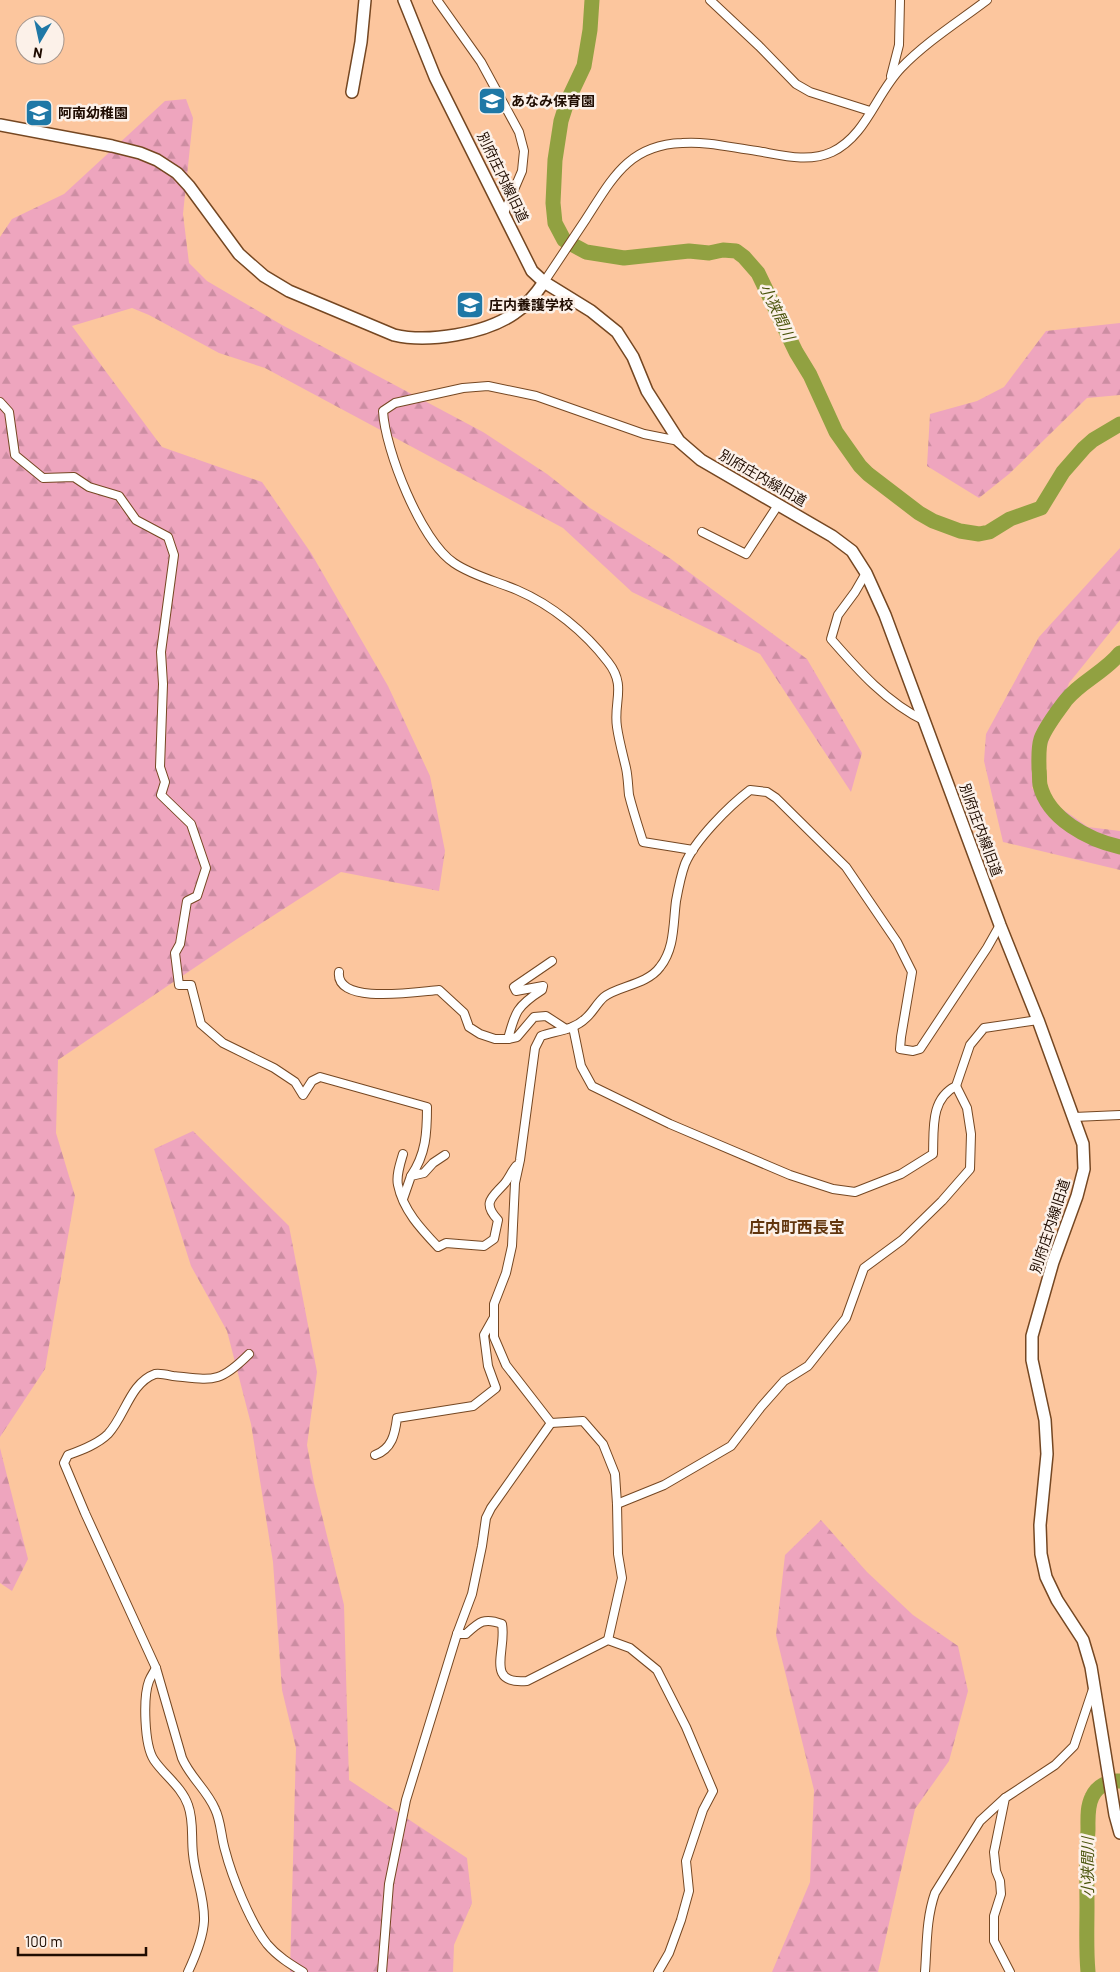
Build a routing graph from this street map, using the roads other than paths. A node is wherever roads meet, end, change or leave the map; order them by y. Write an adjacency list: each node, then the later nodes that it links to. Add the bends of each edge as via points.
1 (365, 0): 8 (street)
2 (404, 0): 11 (street, 別府庄内線旧道, via 435,77)
3 (437, 0): 11 (street, via 480,62 519,132 524,151 522,171)
4 (710, 0): 9 (street, via 796,84 810,92)
5 (900, 0): 7 (street, via 899,45)
6 (987, 0): 7 (street, via 918,52)
7 (886, 86): 12 (street, via 860,128 837,149 822,156 797,157 682,143 649,150 634,158 612,178)
8 (352, 92)
9 (870, 111)
10 (0, 125): 12 (street, via 132,150 157,160 183,179 239,254 255,270 270,281 394,335 436,338 492,324 523,307)
11 (504, 213): 12 (street, 別府庄内線旧道, via 529,266)
12 (544, 282): 14 (street, 別府庄内線旧道, via 591,311 617,332 634,357 647,391)
13 (0, 402): 32 (street, via 9,412 15,455 43,478 74,477 89,487 119,496 136,520 168,537 174,555 161,652 160,767 165,782 161,795 191,824 206,868 197,896 187,901 180,944 174,953 179,985 191,985 202,1024 223,1042 295,1082 303,1095 312,1081 320,1076 427,1107 424,1146 420,1163)
14 (679, 441): 15 (street, 別府庄内線旧道, via 701,460); 19 (street, via 644,434 536,396 488,386 463,388 394,404 383,411 387,439 404,486 425,529 438,547 452,562 472,573 518,590 545,605 572,624 608,662 620,687 616,726 629,794 643,842)
15 (778, 505): 16 (street, via 746,554); 17 (street, 別府庄内線旧道, via 852,550)
16 (702, 532)
17 (866, 573): 18 (street, 別府庄内線旧道); 18 (street, via 838,615 832,638 888,698)
18 (925, 721): 20 (street, 別府庄内線旧道)
19 (693, 850): 20 (street, via 733,803 750,790 767,792 786,807 846,866 906,959 912,972 900,1049 920,1049); 24 (street, via 683,873 668,956 659,970 639,983 605,996 586,1019)
20 (1000, 925): 23 (street, 別府庄内線旧道)
21 (552, 961): 25 (street, via 514,988 516,991 543,986 516,1012)
22 (340, 972): 25 (street, via 342,982 361,994 381,996 439,990 464,1013 468,1027 495,1039)
23 (1038, 1020): 26 (street, via 984,1028 970,1045); 28 (street, 別府庄内線旧道)
24 (569, 1028): 25 (street, via 546,1016 534,1017 517,1038); 26 (street, via 581,1066 592,1086 742,1155 790,1175 845,1192 855,1192 902,1174 934,1154 937,1105 946,1091); 31 (street, via 541,1036 535,1048)
25 (508, 1039)
26 (956, 1086): 38 (street, via 963,1097 971,1134 970,1170 902,1240 864,1268 846,1318 808,1366 784,1381 731,1446 664,1485)
27 (1120, 1116): 28 (street)
28 (1074, 1117): 42 (street, 別府庄内線旧道, via 1083,1144 1084,1169 1038,1313 1032,1336 1032,1360 1045,1420 1041,1554 1046,1577 1057,1600 1083,1640)
29 (402, 1154): 33 (street, via 398,1184)
30 (445, 1155): 32 (street, via 424,1173)
31 (520, 1160): 33 (street, via 489,1202 492,1214 498,1220 497,1229 494,1239 484,1246 446,1243 438,1247 421,1230); 34 (street, via 515,1183 512,1246 494,1304)
32 (411, 1176): 33 (street)
33 (403, 1199)
34 (494, 1318): 36 (street, via 494,1337 506,1365); 37 (street, via 484,1335 488,1366 496,1388 473,1406 397,1418 395,1435 384,1452)
35 (249, 1354): 41 (street, via 225,1375 209,1380 156,1374 150,1377 136,1388 107,1435 68,1455 64,1463)
36 (551, 1423): 38 (street, via 583,1421 603,1444 615,1474); 39 (street, via 486,1518 472,1594)
37 (375, 1455)
38 (618, 1504): 40 (street, via 618,1554 622,1578)
39 (457, 1634): 40 (street, via 466,1634 478,1623 491,1620 502,1624 501,1672 507,1680 515,1682 527,1681); 47 (street, via 406,1800 389,1884)
40 (608, 1640): 48 (street, via 630,1648 657,1670 713,1791 686,1860 688,1892 681,1920)
41 (156, 1668): 45 (street, via 149,1682 146,1702 148,1743 152,1757 188,1803 193,1828 192,1852 202,1902 204,1922); 46 (street, via 186,1769 216,1810 225,1852 240,1892 268,1945)
42 (1094, 1687): 43 (street, via 1074,1746 1055,1765); 44 (street, 別府庄内線旧道)
43 (1005, 1798): 49 (street, via 980,1821 935,1893 929,1915); 50 (street, via 994,1852 1001,1894 994,1916 994,1941)
44 (1120, 1832)
45 (188, 1972)
46 (303, 1972)
47 (382, 1972)
48 (658, 1972)
49 (925, 1972)
50 (1010, 1972)

